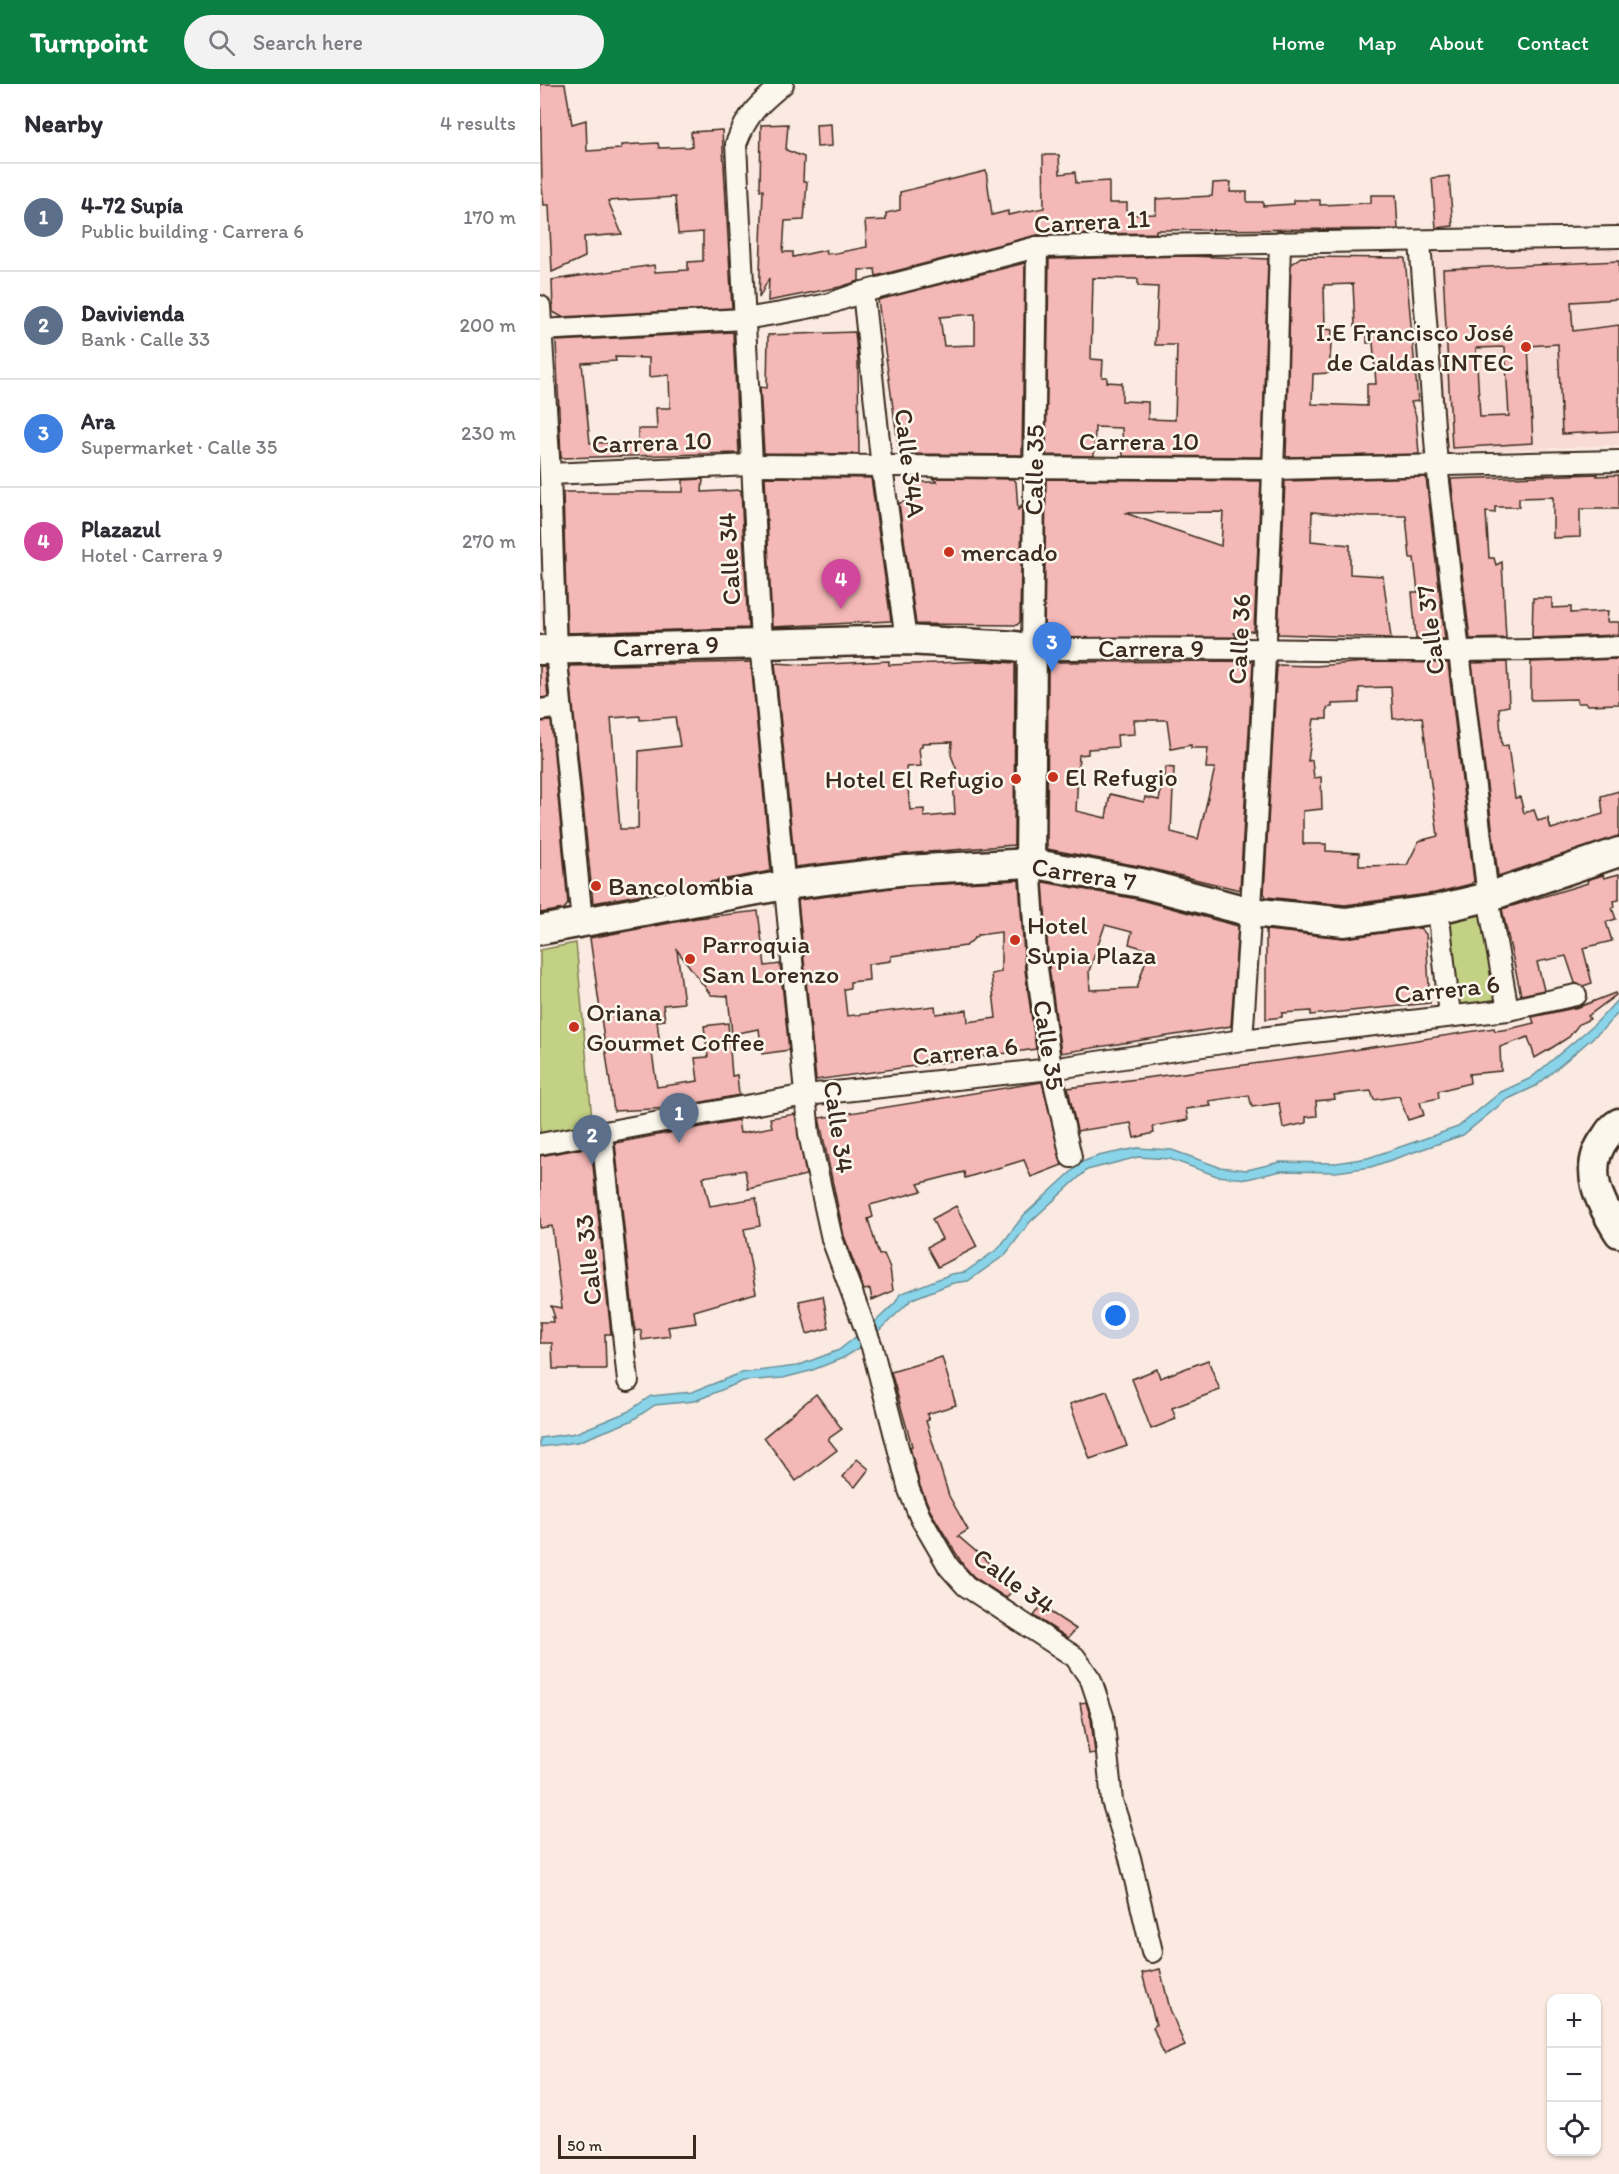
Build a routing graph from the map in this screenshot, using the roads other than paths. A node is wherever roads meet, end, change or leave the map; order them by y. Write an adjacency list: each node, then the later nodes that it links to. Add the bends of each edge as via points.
1 (783, 84): 8 (street, Calle 34, via 744,121 736,144)
2 (1619, 237): 4 (street, Carrera 11)
3 (1280, 242): 4 (street, Carrera 11); 5 (street, Carrera 11); 15 (street, Calle 36)
4 (1420, 242): 11 (street, Calle 37)
5 (1037, 247): 6 (street, Carrera 11); 14 (street, Calle 35)
6 (863, 292): 8 (street, Carrera 11, via 828,304); 13 (street, Calle 34A)
7 (540, 306): 9 (street)
8 (744, 319): 9 (street, Carrera 11); 12 (street, Calle 34)
9 (541, 330): 16 (street)
10 (1619, 461): 11 (street, Carrera 10)
11 (1437, 465): 15 (street, Carrera 10); 24 (street, Calle 37)
12 (750, 466): 13 (street, Carrera 10); 16 (street, Carrera 10); 19 (street, Calle 34)
13 (882, 468): 14 (street, Carrera 10); 18 (street, Calle 34A)
14 (1034, 468): 15 (street, Carrera 10); 21 (street, Calle 35)
15 (1275, 469): 23 (street, Calle 36)
16 (550, 474): 17 (street)
17 (547, 561): 22 (street)
18 (906, 640): 19 (main road, Carrera 9); 21 (main road, Carrera 9)
19 (761, 643): 22 (main road, Carrera 9); 29 (street, Calle 34)
20 (1619, 647): 24 (street, Carrera 9)
21 (1032, 650): 23 (street, Carrera 9, via 1188,647); 28 (main road, Calle 35)
22 (548, 651): 25 (street)
23 (1266, 651): 24 (street, Carrera 9); 32 (street, Calle 36)
24 (1460, 651): 30 (street, Calle 37)
25 (561, 708): 26 (street); 33 (street)
26 (540, 711)
27 (1619, 852): 30 (main road, Carrera 7)
28 (1030, 863): 29 (main road, Carrera 7, via 906,870); 32 (main road, Carrera 7, via 1141,883); 39 (street, Calle 35, via 1037,968)
29 (785, 885): 33 (main road, Carrera 7); 40 (street, Calle 34)
30 (1488, 897): 31 (main road, Carrera 7); 36 (street, Calle 37)
31 (1438, 909): 32 (main road, Carrera 7, via 1345,922); 37 (street)
32 (1251, 912): 38 (street, Calle 36)
33 (582, 922): 34 (main road, Carrera 7)
34 (540, 930)
35 (1576, 994): 36 (street, Carrera 6)
36 (1508, 1010): 37 (street, Carrera 6)
37 (1450, 1015): 38 (street, Carrera 6)
38 (1242, 1040): 39 (street, Carrera 6)
39 (1051, 1069): 40 (street, Carrera 6); 44 (street, Calle 35)
40 (806, 1095): 42 (street, Carrera 6); 47 (street, Calle 34, via 823,1205 872,1347 909,1490 920,1518 949,1567 966,1586 1075,1657 1091,1680 1103,1716 1112,1801)
41 (1619, 1123): 45 (main road, via 1598,1147 1593,1178 1604,1210)
42 (602, 1134): 43 (street, Carrera 6); 46 (street, Calle 33)
43 (540, 1144)
44 (1071, 1157)
45 (1619, 1233)
46 (628, 1381)
47 (1152, 1952)

